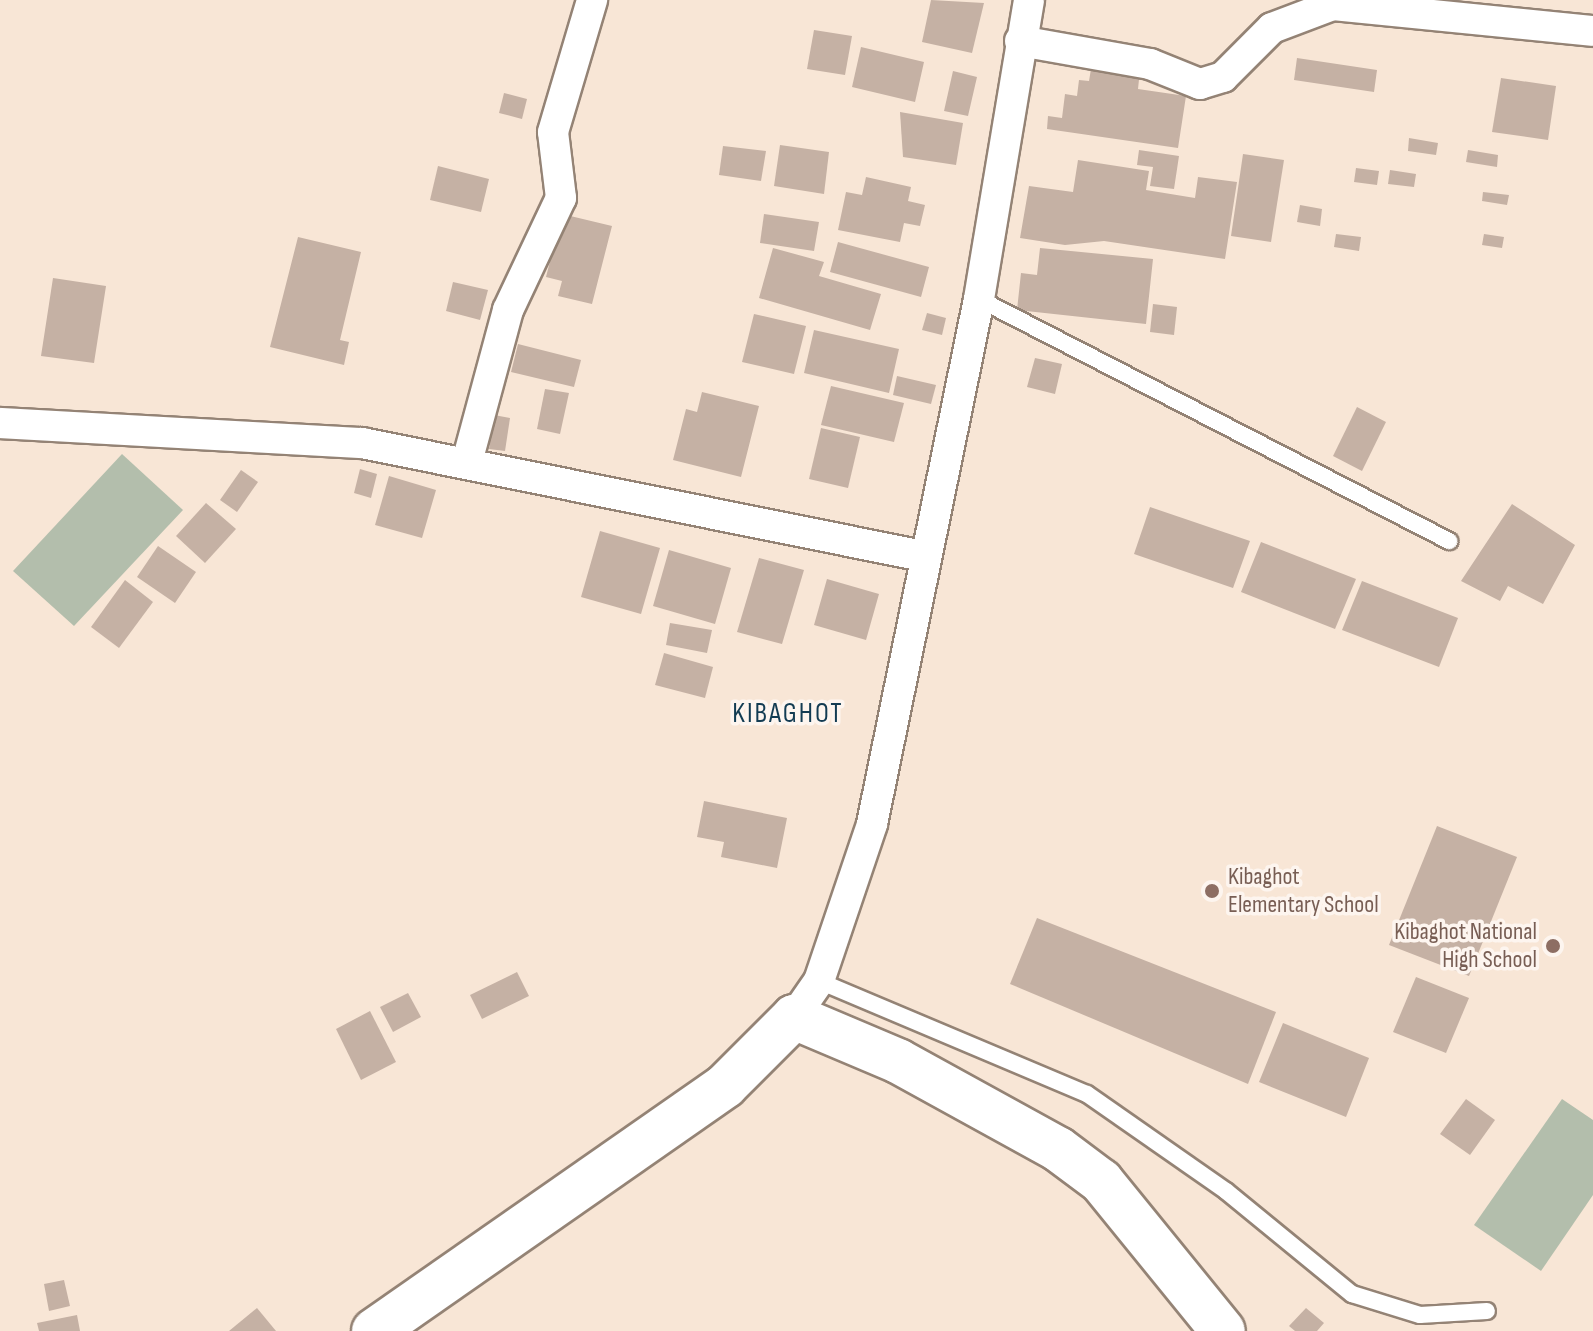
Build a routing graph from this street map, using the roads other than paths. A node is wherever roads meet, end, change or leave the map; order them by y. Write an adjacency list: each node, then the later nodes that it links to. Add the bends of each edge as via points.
1 (592, 0): 7 (street, via 553,132 561,198 508,310)
2 (1029, 0): 4 (street)
3 (1593, 31): 4 (street, via 1333,5 1272,28 1223,77 1200,84 1150,64)
4 (1020, 41): 5 (street)
5 (979, 299): 8 (lane); 9 (street)
6 (0, 423): 7 (street, via 362,443)
7 (467, 462): 9 (street)
8 (1449, 541)
9 (923, 556): 10 (street, via 872,824)
10 (819, 981): 11 (street); 12 (lane, via 1087,1094 1226,1191 1352,1294 1420,1315)
11 (794, 1017): 13 (street, via 725,1086); 14 (street, via 898,1061 1058,1149 1101,1181)
12 (1487, 1311)
13 (374, 1331)
14 (1223, 1331)

